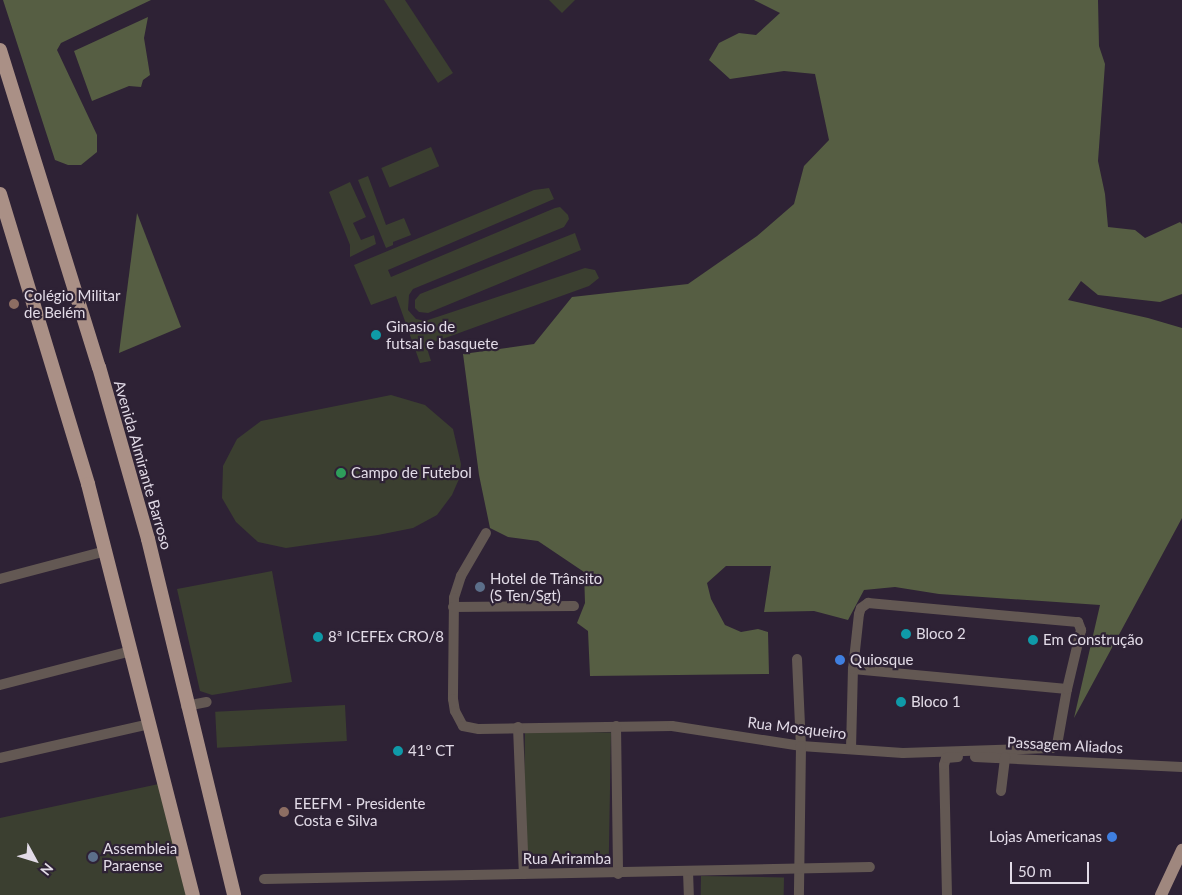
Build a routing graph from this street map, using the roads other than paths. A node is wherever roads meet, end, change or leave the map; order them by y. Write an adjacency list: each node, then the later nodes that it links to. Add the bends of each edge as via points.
1 (0, 50): 14 (highway, Avenida Almirante Barroso, via 135,494)
2 (0, 194): 4 (highway)
3 (486, 533): 7 (street, Rua Mosqueiro, via 456,588)
4 (106, 551): 5 (street); 8 (highway)
5 (0, 579)
6 (574, 606): 7 (street)
7 (453, 608): 17 (street, Rua Mosqueiro, via 453,699 458,718 463,726 469,727)
8 (131, 651): 11 (street); 15 (highway)
9 (797, 659): 18 (street)
10 (852, 669): 12 (street); 12 (street, Rua Mosqueiro, via 861,608 873,602 1078,622 1081,630); 19 (street)
11 (0, 685)
12 (1067, 689): 19 (street, Rua Mosqueiro, via 1057,745 1052,748 903,752)
13 (207, 702): 14 (street)
14 (186, 706): 32 (highway, Avenida Almirante Barroso)
15 (150, 724): 21 (street); 31 (highway)
16 (616, 726): 17 (street, Rua Mosqueiro); 18 (street, Rua Mosqueiro, via 672,726); 29 (street)
17 (518, 727): 28 (street)
18 (801, 746): 19 (street, Rua Mosqueiro); 26 (street)
19 (851, 750)
20 (1005, 757): 22 (street, Passagem Aliados); 23 (street); 35 (street, Passagem Aliados, via 946,758)
21 (0, 758)
22 (1182, 767)
23 (1001, 791)
24 (1182, 850): 36 (main road)
25 (870, 867): 26 (street, Rua Ariramba)
26 (798, 869): 27 (street, Rua Ariramba); 34 (street)
27 (688, 871): 29 (street, Rua Ariramba); 33 (street)
28 (524, 874): 29 (street, Rua Ariramba); 30 (street, Rua Ariramba)
29 (618, 874)
30 (264, 879)
31 (193, 895)
32 (234, 895)
33 (689, 895)
34 (799, 895)
35 (947, 895)
36 (1161, 895)

